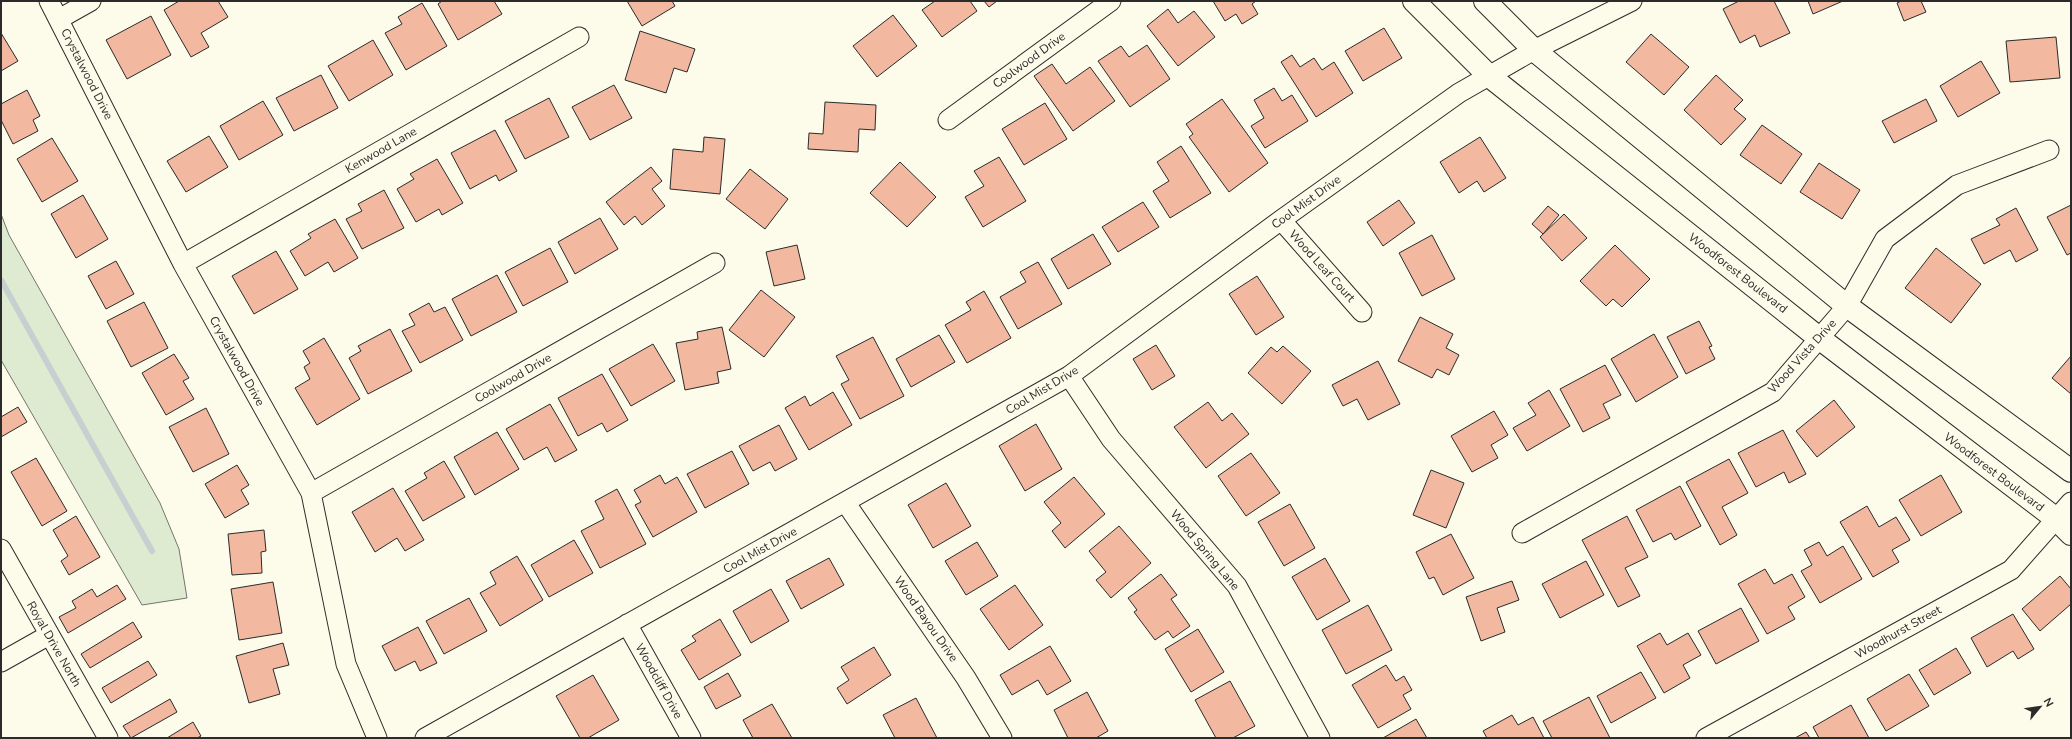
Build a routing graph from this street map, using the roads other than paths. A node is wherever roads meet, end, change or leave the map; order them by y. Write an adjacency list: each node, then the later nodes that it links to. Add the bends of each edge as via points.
1 (49, 1): 7 (street, Crystalwood Drive)
2 (91, 1): 7 (street)
3 (1111, 1): 11 (street, Coolwood Drive)
4 (1414, 1): 10 (street, Woodforest Boulevard)
5 (1485, 1): 9 (street)
6 (1632, 1): 9 (street, Cool Mist Drive)
7 (59, 19): 15 (street, Crystalwood Drive)
8 (579, 37): 15 (street, Kenwood Lane)
9 (1534, 50): 10 (street, Cool Mist Drive); 16 (street)
10 (1488, 75): 13 (street, Cool Mist Drive); 18 (street, Woodforest Boulevard)
11 (948, 120)
12 (2049, 150): 16 (street, Wood Vista Drive, via 1957,185 1885,239)
13 (1281, 220): 17 (street, Wood Leaf Court); 19 (street, Cool Mist Drive)
14 (714, 263): 21 (street, Coolwood Drive)
15 (183, 264): 21 (street, Crystalwood Drive)
16 (1847, 306): 18 (street, Wood Vista Drive); 20 (street)
17 (1362, 312)
18 (1819, 338): 24 (street, Woodforest Boulevard); 25 (street, Wood Vista Drive, via 1772,392)
19 (1069, 376): 22 (street, Cool Mist Drive); 36 (street, Wood Spring Lane, via 1111,440 1237,586)
20 (2071, 471)
21 (311, 493): 32 (street, Crystalwood Drive, via 346,664)
22 (845, 502): 28 (street, Cool Mist Drive); 35 (street, Wood Bayou Drive, via 966,678)
23 (2071, 502): 24 (street, Woodhurst Street)
24 (2055, 518): 26 (street, Woodforest Boulevard); 37 (street, Woodhurst Street, via 2011,570)
25 (1522, 533)
26 (2071, 534)
27 (1, 549): 29 (street, Royal Drive North)
28 (626, 624): 33 (street, Cool Mist Drive); 34 (street, Woodcliff Drive)
29 (49, 635): 30 (street); 31 (street, Royal Drive North)
30 (1, 662)
31 (108, 738)
32 (376, 738)
33 (425, 738)
34 (691, 738)
35 (1002, 738)
36 (1320, 738)
37 (1706, 738)

